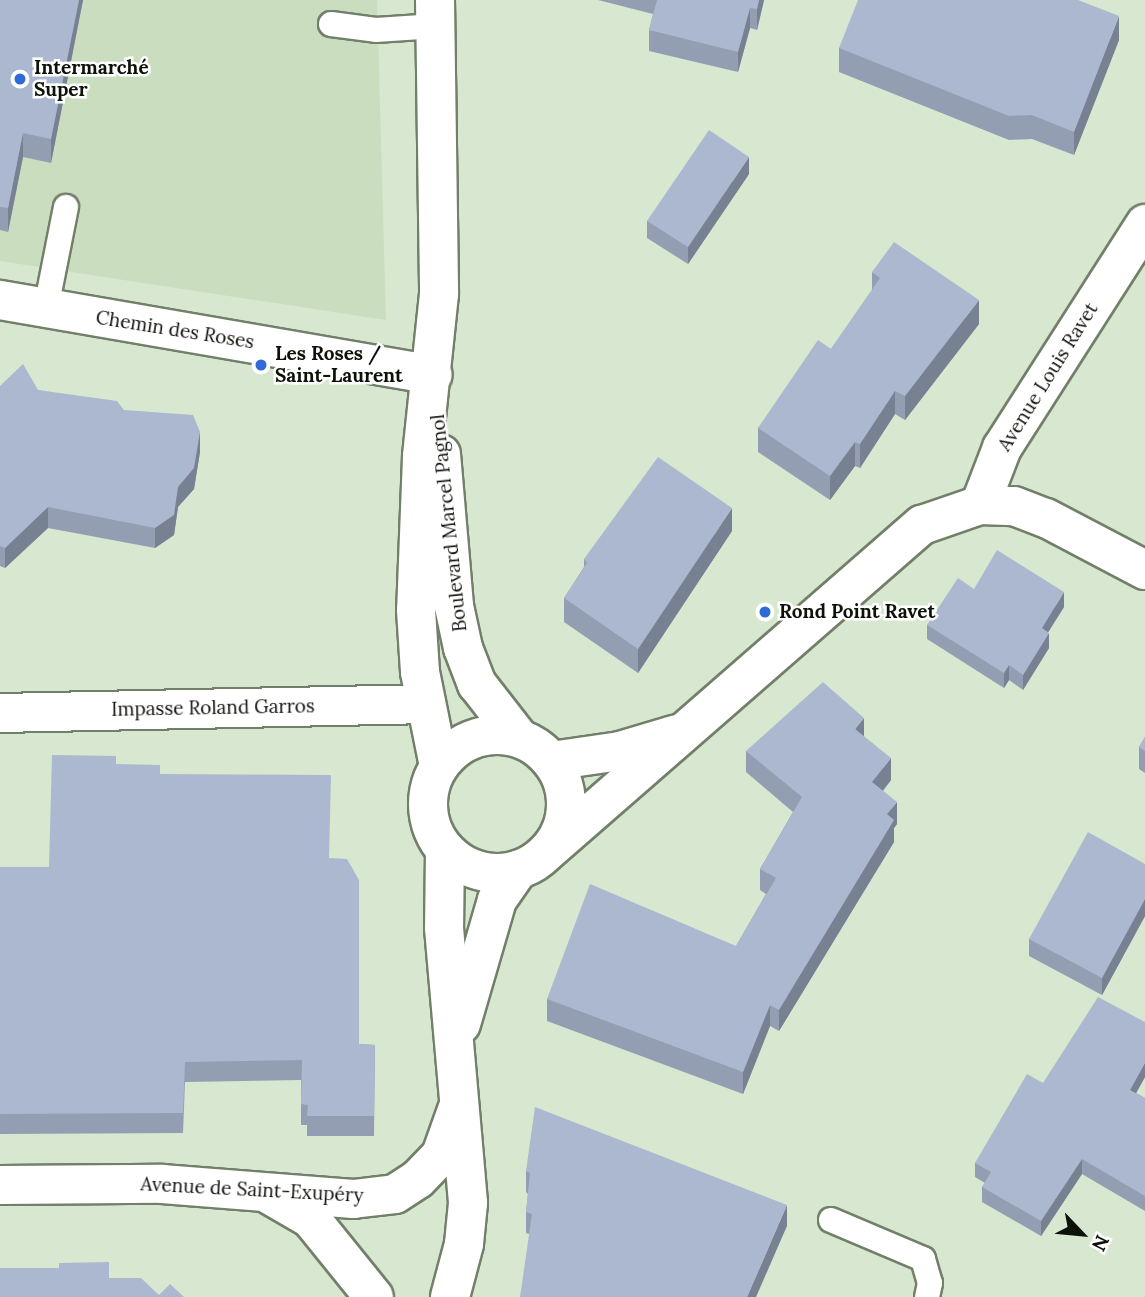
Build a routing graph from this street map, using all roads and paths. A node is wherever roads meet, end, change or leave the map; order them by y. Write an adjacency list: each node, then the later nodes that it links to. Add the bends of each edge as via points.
1 (436, 13): 2 (lane, via 376,30); 7 (street, Boulevard Marcel Pagnol, via 439,294)
2 (331, 24)
3 (66, 207): 6 (lane)
4 (1145, 224): 8 (street, Avenue Louis Ravet, via 1002,448)
5 (0, 300): 6 (street, Chemin des Roses)
6 (46, 308): 7 (street, Chemin des Roses)
7 (433, 375): 10 (street, Boulevard Marcel Pagnol, via 417,540 416,610); 13 (street, Boulevard Marcel Pagnol, via 454,606 463,648 477,684)
8 (980, 505): 9 (street, via 1014,506 1046,518); 12 (street, via 922,525)
9 (1145, 570)
10 (426, 704): 11 (street, Impasse Roland Garros); 15 (street, Boulevard Marcel Pagnol)
11 (0, 713)
12 (689, 730): 14 (street, via 620,751); 17 (street)
13 (519, 738): 14 (street); 15 (street, via 474,738)
14 (551, 761): 17 (street, via 563,782 566,806 561,830)
15 (439, 766): 16 (street, via 430,786 428,808 433,831)
16 (445, 850): 17 (street, via 466,866 491,873); 18 (street, via 444,928)
17 (533, 860): 18 (street, via 497,900)
18 (457, 1039): 19 (street)
19 (457, 1110): 21 (street, Avenue de Saint-Exupéry, via 441,1154 418,1179 395,1194 354,1199); 24 (street, via 468,1203)
20 (0, 1185): 21 (street, Avenue de Saint-Exupéry, via 162,1184)
21 (267, 1193): 23 (street, via 311,1219)
22 (831, 1220): 25 (lane, via 923,1259 930,1283)
23 (374, 1297)
24 (450, 1297)
25 (927, 1297)

